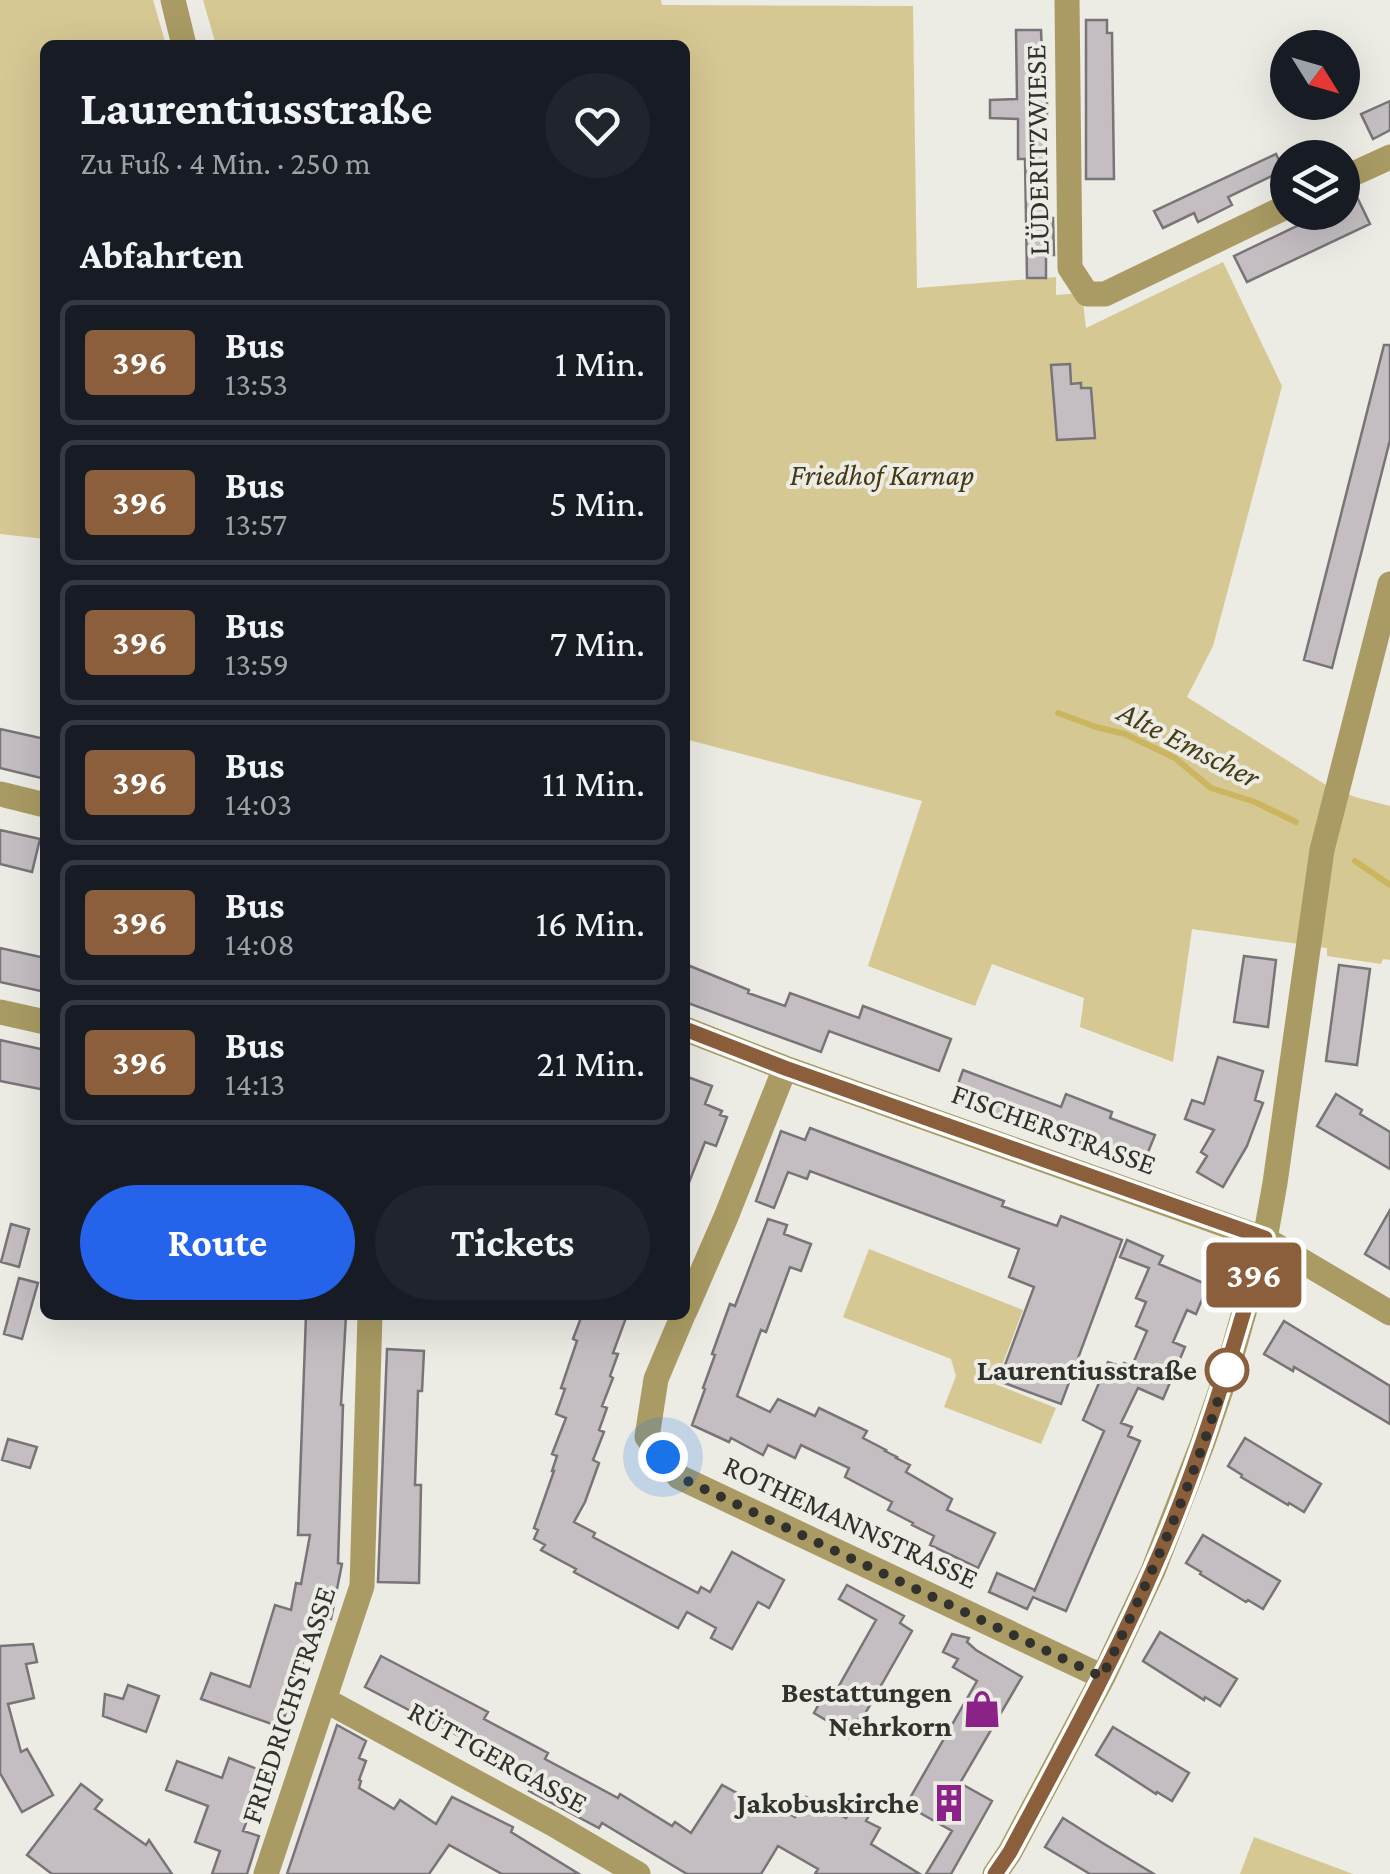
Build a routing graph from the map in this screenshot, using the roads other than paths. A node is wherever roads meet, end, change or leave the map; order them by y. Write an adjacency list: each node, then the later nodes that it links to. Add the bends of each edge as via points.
1 (173, 0): 3 (street)
2 (1067, 0): 6 (street, LÜDERITZWIESE, via 1070,268 1087,294 1106,294)
3 (183, 40)
4 (1390, 157): 5 (street)
5 (1360, 171)
6 (1270, 215)
7 (1390, 584): 14 (street, via 1320,865)
8 (0, 794): 9 (street)
9 (40, 804)
10 (0, 1012): 11 (street)
11 (40, 1021)
12 (690, 1031): 13 (street, FISCHERSTRASSE)
13 (785, 1068): 14 (street, FISCHERSTRASSE); 15 (street, ROTHEMANNSTRASSE)
14 (1265, 1238): 16 (street, FISCHERSTRASSE); 19 (street, via 1203,1442 1153,1571)
15 (690, 1298)
16 (1390, 1313)
17 (370, 1320): 20 (street, FRIEDRICHSTRASSE, via 362,1586)
18 (681, 1320): 19 (street, ROTHEMANNSTRASSE, via 656,1379 648,1437 679,1477)
19 (1102, 1677): 23 (street)
20 (325, 1700): 21 (street, FRIEDRICHSTRASSE); 22 (street, RÜTTGERGASSE)
21 (266, 1874)
22 (638, 1874)
23 (995, 1874)

